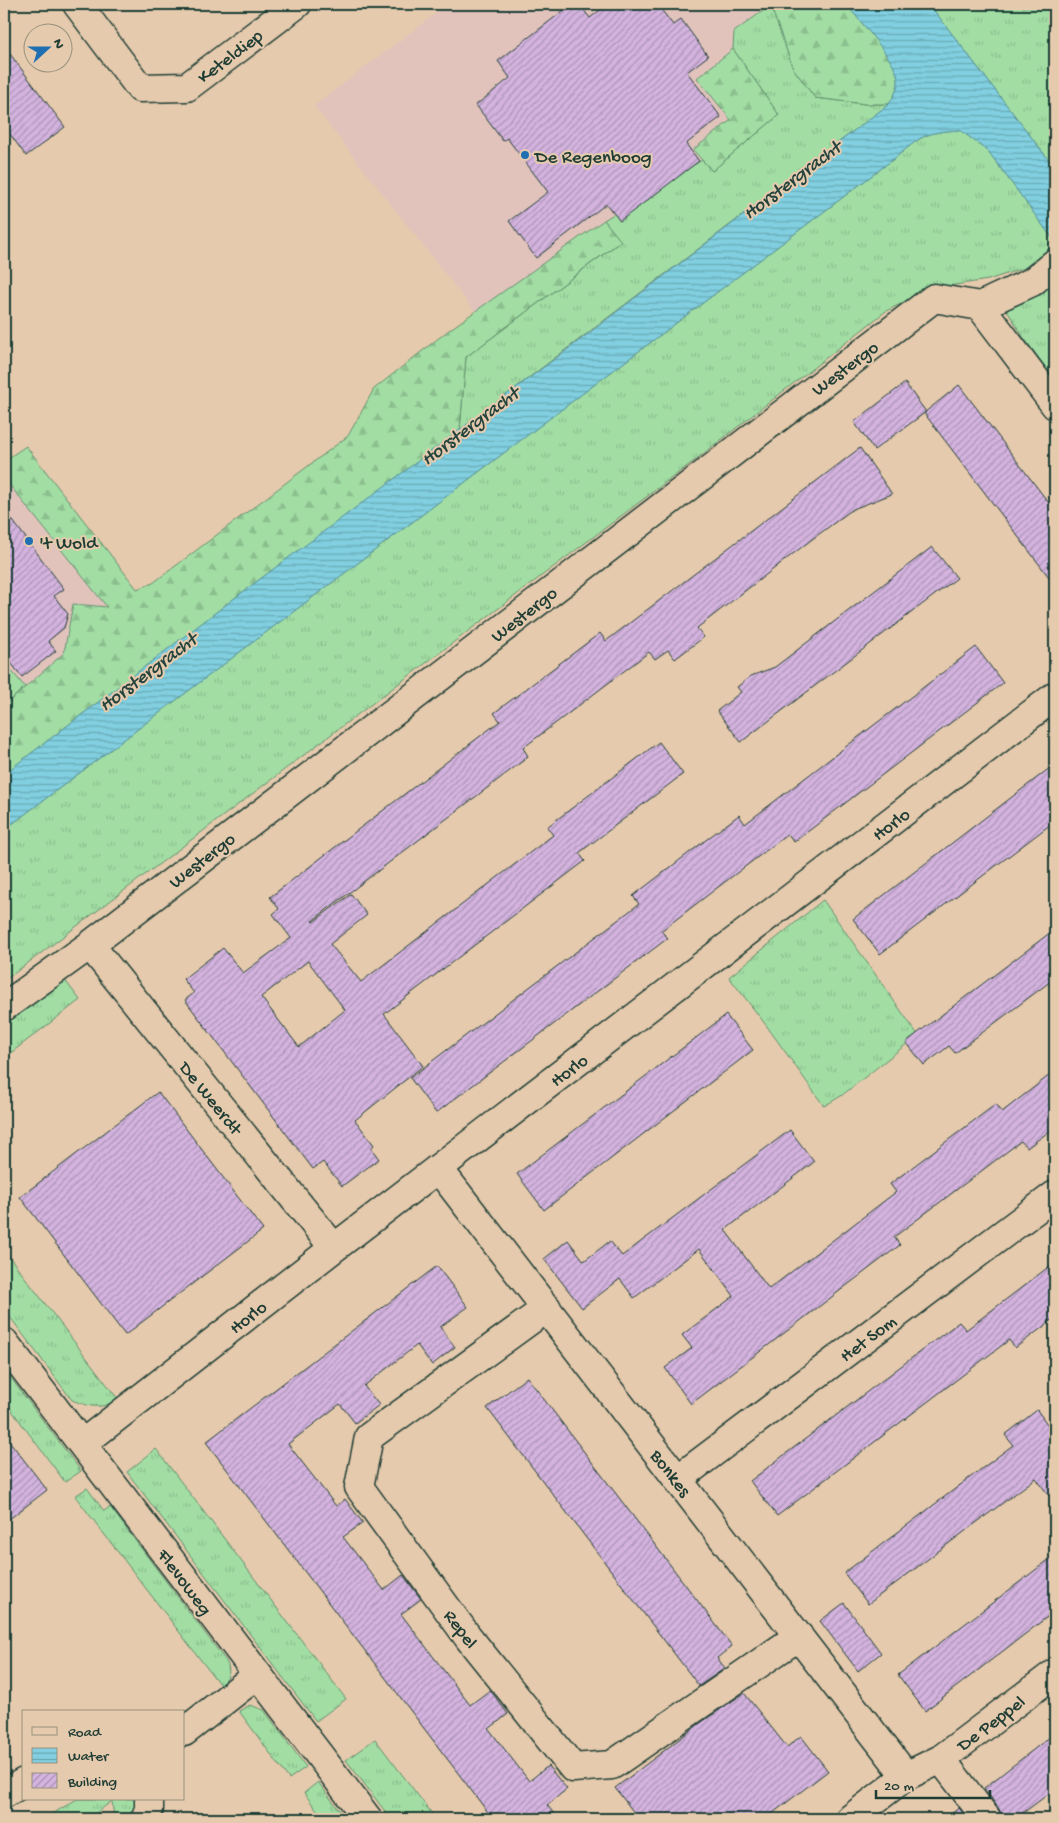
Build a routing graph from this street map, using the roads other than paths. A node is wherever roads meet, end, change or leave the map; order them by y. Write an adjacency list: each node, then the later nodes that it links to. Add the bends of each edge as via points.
1 (77, 4): 2 (street, Keteldiep, via 140,88 186,87)
2 (297, 4)
3 (1055, 263): 4 (street, via 1032,282)
4 (980, 306): 5 (street); 7 (street, Westergo, via 934,298)
5 (1055, 405)
6 (1055, 696): 9 (street, Horlo)
7 (90, 945): 8 (street, Westergo); 11 (street, De Weerdt)
8 (4, 1007)
9 (438, 1168): 11 (street, Horlo); 12 (street, Bonkes)
10 (1055, 1195): 15 (street, Het Som)
11 (334, 1248): 14 (street, Horlo)
12 (547, 1308): 15 (street, Bonkes); 16 (street, Repel, via 369,1437 360,1487 468,1637 574,1768 612,1765)
13 (4, 1342): 14 (street, Flevoweg)
14 (82, 1444): 18 (street, Flevoweg)
15 (678, 1479): 16 (street, Bonkes)
16 (799, 1636): 21 (street, Bonkes)
17 (1055, 1673): 20 (street, De Peppel)
18 (257, 1675): 19 (street); 26 (street, Flevoweg)
19 (185, 1731)
20 (942, 1760): 21 (street, De Peppel); 28 (street)
21 (906, 1776): 27 (street, De Peppel)
22 (22, 1783): 23 (street)
23 (4, 1794)
24 (149, 1800): 25 (street, via 150,1809)
25 (145, 1819)
26 (368, 1819)
27 (850, 1819)
28 (987, 1819)

